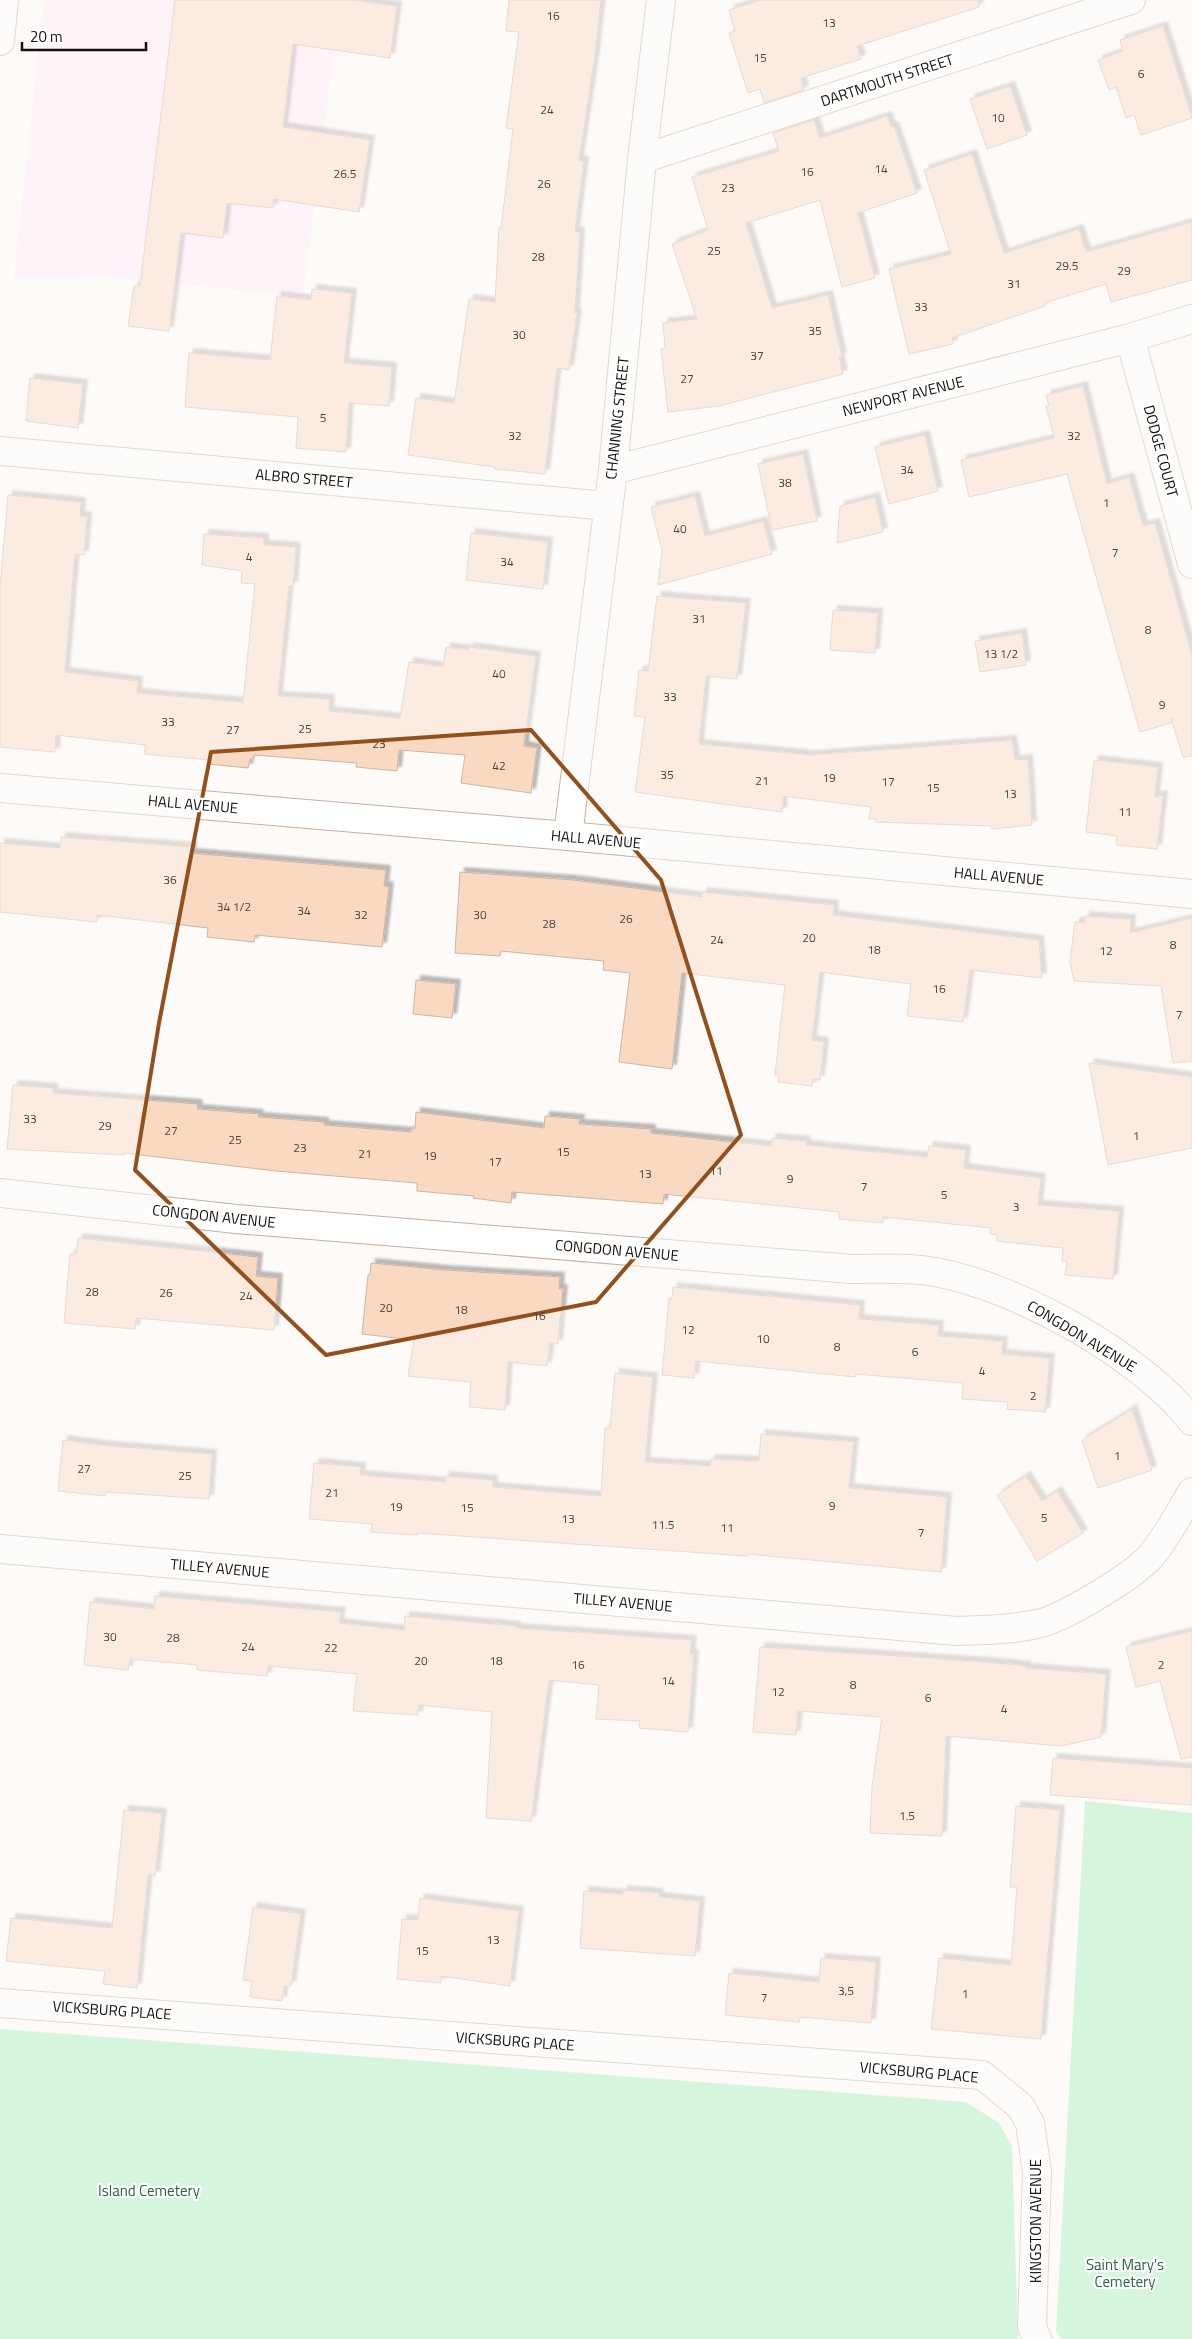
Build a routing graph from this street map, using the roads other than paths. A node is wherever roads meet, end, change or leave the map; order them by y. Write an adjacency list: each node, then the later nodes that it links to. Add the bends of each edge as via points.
1 (4, 0): 4 (street)
2 (661, 0): 5 (street, CHANNING STREET)
3 (1131, 0): 5 (street, DARTMOUTH STREET)
4 (0, 41)
5 (642, 159): 9 (street, CHANNING STREET)
6 (1192, 319): 7 (street, NEWPORT AVENUE)
7 (1130, 338): 9 (street, NEWPORT AVENUE); 11 (street, DODGE COURT)
8 (0, 450): 10 (street, ALBRO STREET)
9 (613, 470): 10 (street, CHANNING STREET)
10 (608, 506): 14 (street, CHANNING STREET)
11 (1187, 527): 12 (street, DODGE COURT)
12 (1192, 564)
13 (0, 788): 14 (street, HALL AVENUE)
14 (568, 836): 15 (street, HALL AVENUE)
15 (1192, 894)
16 (0, 1193): 17 (street, CONGDON AVENUE, via 236,1219 852,1270 936,1272 1026,1303 1093,1340 1143,1373)
17 (1192, 1421)
18 (1192, 1492): 19 (street, TILLEY AVENUE, via 1150,1557 1101,1594 1038,1624 1007,1629 957,1631)
19 (0, 1549)
20 (0, 2003): 21 (street, VICKSBURG PLACE, via 982,2075)
21 (1020, 2106): 22 (street, KINGSTON AVENUE, via 1030,2123 1037,2172 1032,2327)
22 (1037, 2339)

